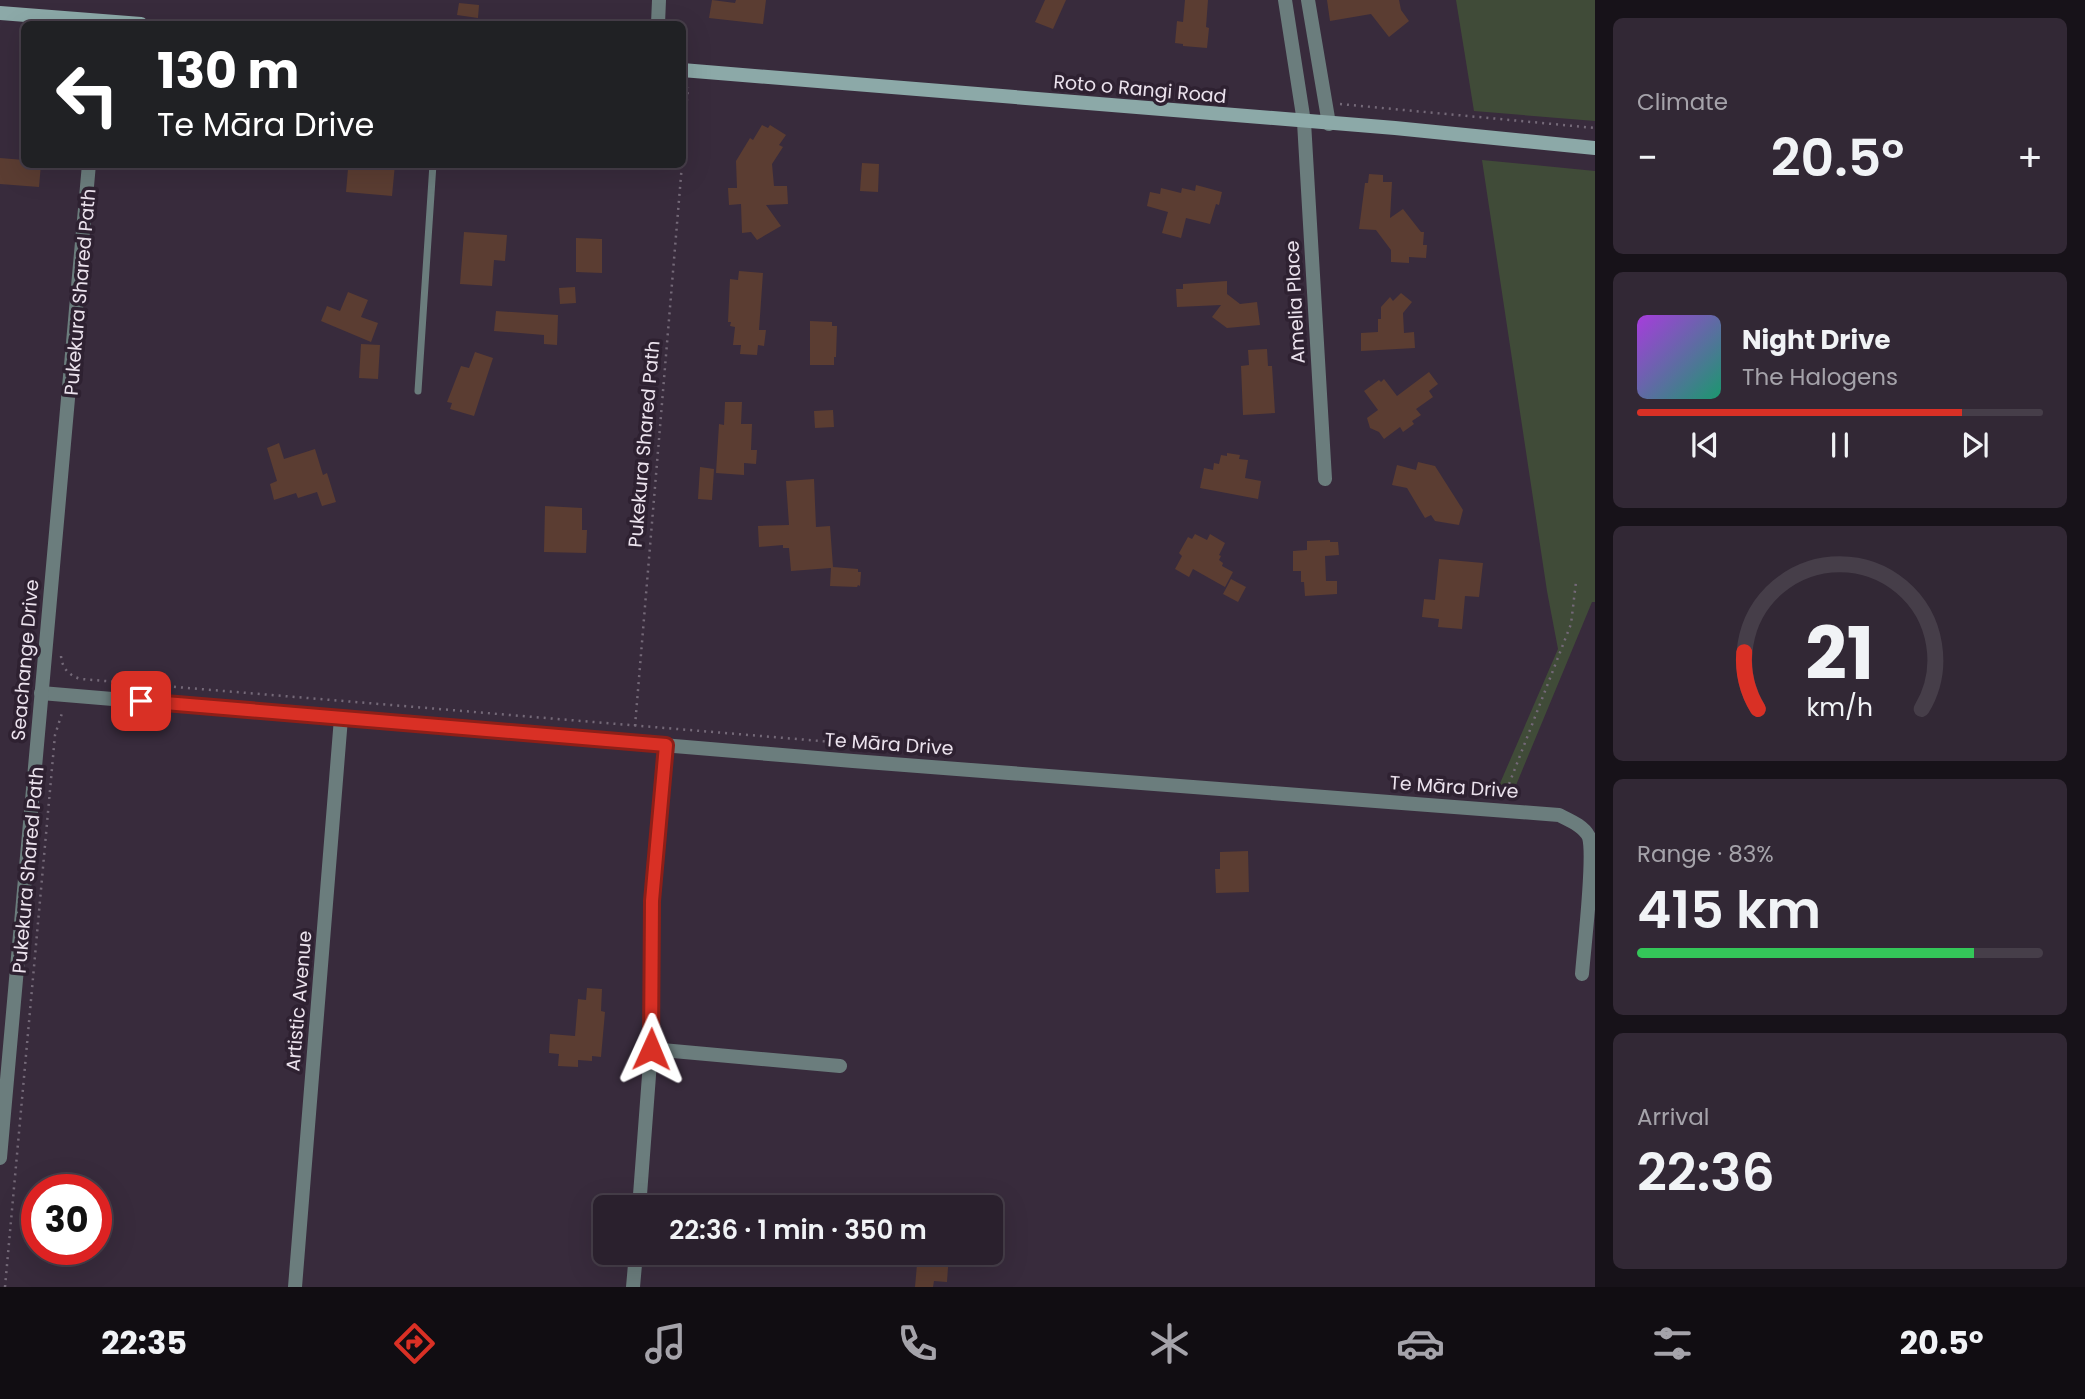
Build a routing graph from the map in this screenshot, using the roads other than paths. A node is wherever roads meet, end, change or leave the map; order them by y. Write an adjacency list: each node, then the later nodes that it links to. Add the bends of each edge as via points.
1 (659, 0): 6 (street)
2 (1285, 0): 8 (street, Amelia Place)
3 (1308, 0): 9 (street)
4 (0, 13): 5 (street)
5 (81, 21)
6 (658, 21)
7 (686, 75): 8 (street, Roto o Rangi Road)
8 (1304, 122): 9 (street, Roto o Rangi Road); 14 (street, Amelia Place)
9 (1329, 124): 10 (street, Roto o Rangi Road)
10 (1595, 148)
11 (89, 168): 15 (street, Seachange Drive)
12 (433, 168): 13 (lane)
13 (418, 391)
14 (1325, 479)
15 (41, 693): 16 (street, Te Māra Drive); 21 (street, Seachange Drive)
16 (341, 718): 17 (street, Te Māra Drive); 24 (street, Artistic Avenue)
17 (666, 745): 18 (street, Te Māra Drive, via 1559,815 1575,822 1588,836 1592,856); 19 (street, via 652,901)
18 (1582, 974)
19 (651, 1049): 20 (street); 22 (street)
20 (840, 1066)
21 (0, 1158)
22 (640, 1195)
23 (635, 1265): 25 (street)
24 (295, 1287)
25 (633, 1287)

